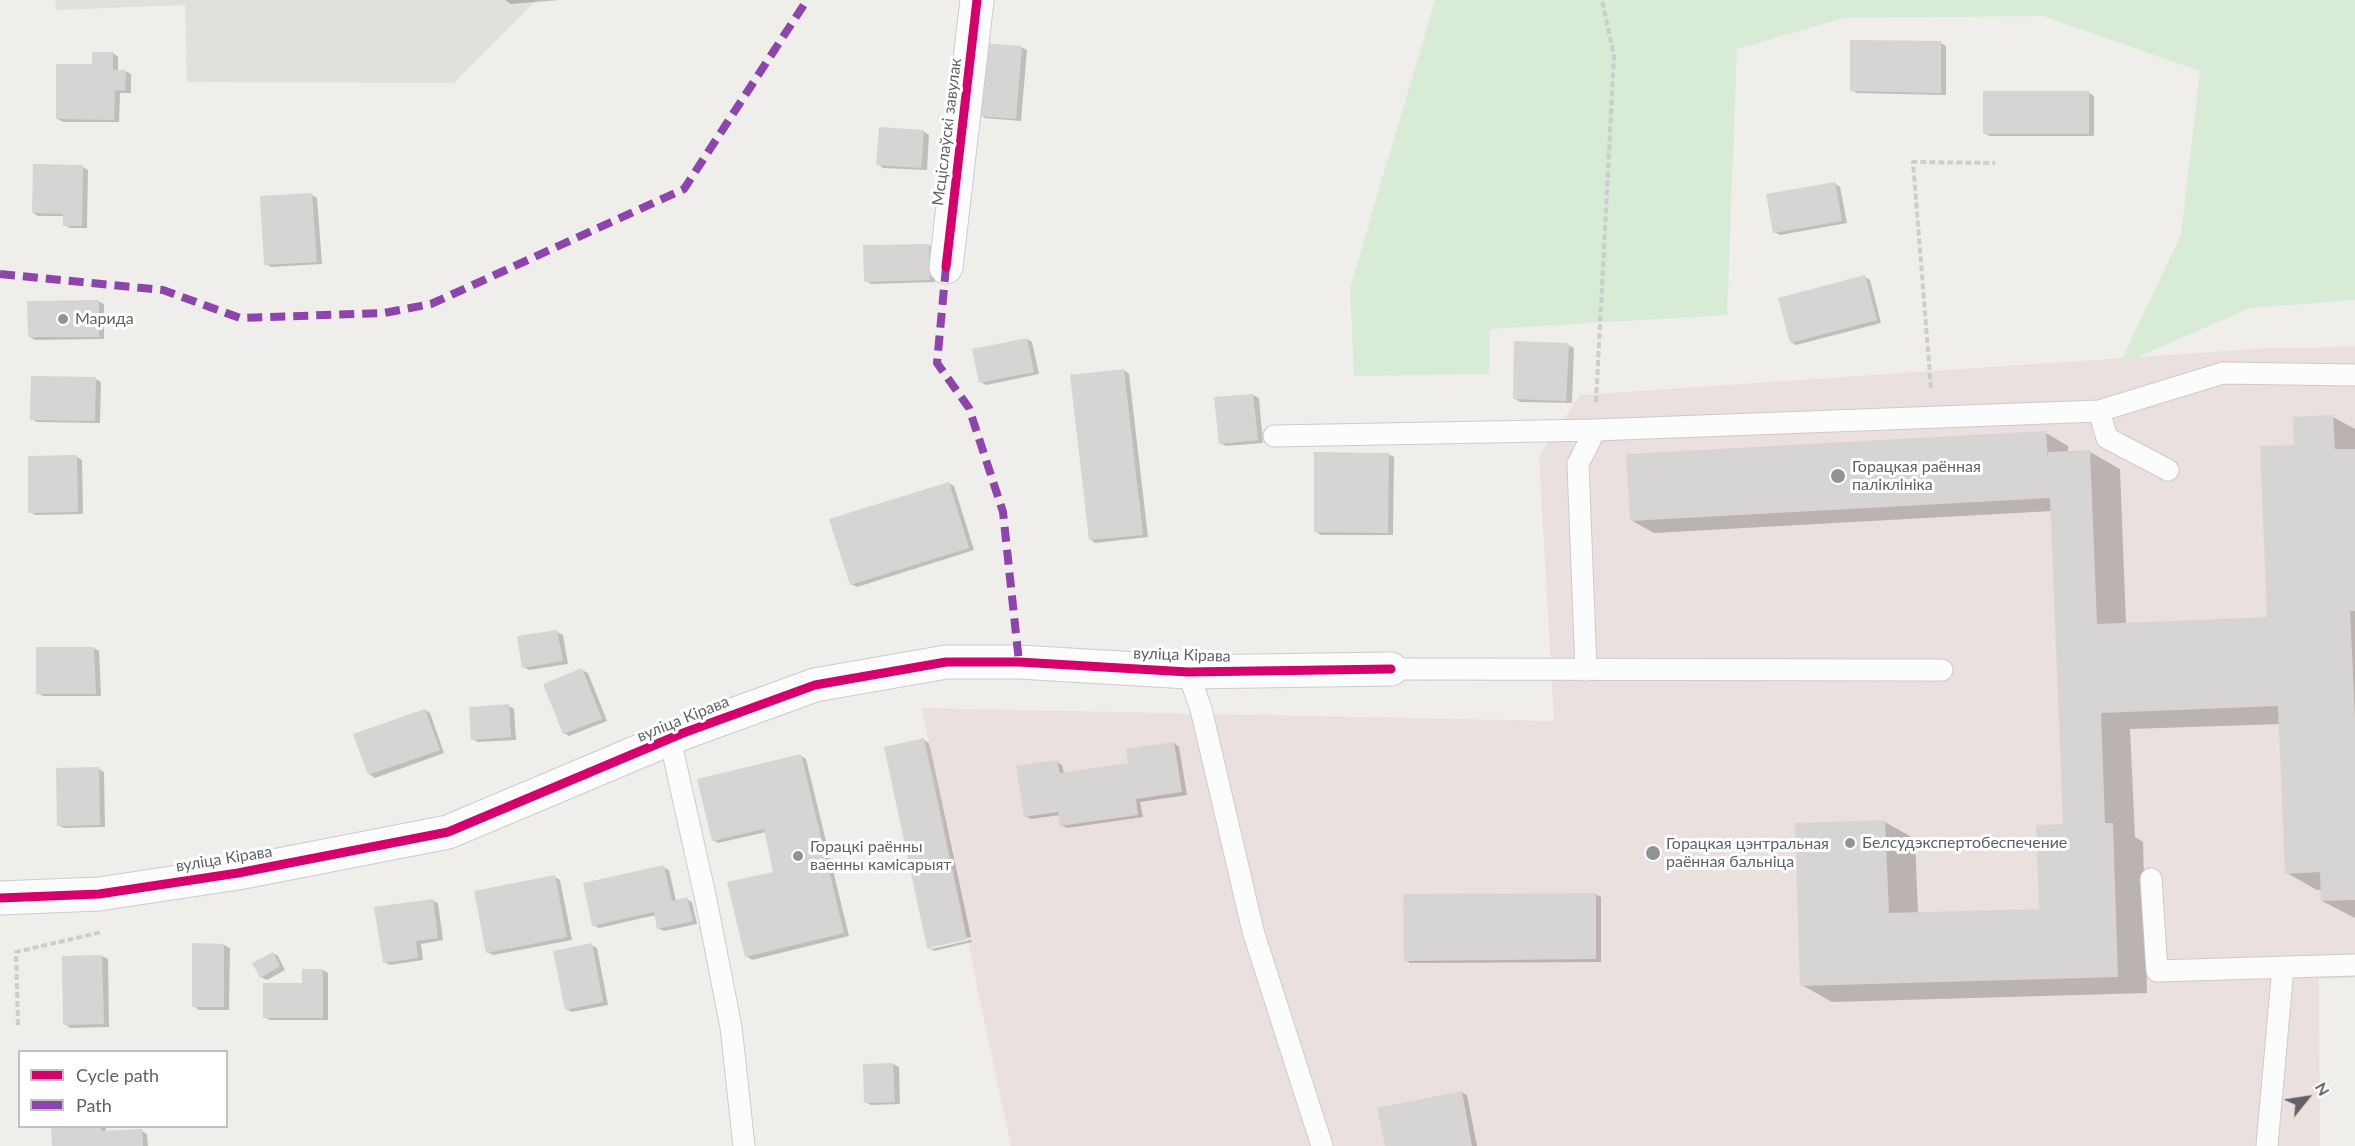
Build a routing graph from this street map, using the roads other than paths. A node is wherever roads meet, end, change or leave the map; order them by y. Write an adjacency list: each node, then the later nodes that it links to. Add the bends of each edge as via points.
1 (977, 0): 2 (street, Мсціслаўскі завулак)
2 (946, 267)
3 (2355, 375): 4 (lane, via 2223,373)
4 (2099, 411): 5 (lane); 7 (lane, via 2107,438)
5 (1595, 430): 6 (lane); 9 (lane, via 1578,464)
6 (1274, 436)
7 (2168, 470)
8 (1391, 669): 9 (lane); 11 (street, вуліца Кірава)
9 (1586, 670): 10 (lane)
10 (1942, 670)
11 (1188, 672): 12 (street, вуліца Кірава, via 1019,662 946,662 815,685); 18 (lane, via 1201,708 1253,931)
12 (670, 739): 14 (street, вуліца Кірава, via 448,832 238,873 111,892); 17 (lane, via 728,1015)
13 (2151, 879): 16 (lane, via 2157,971)
14 (0, 898)
15 (2355, 965): 16 (lane)
16 (2283, 967): 19 (lane)
17 (744, 1146)
18 (1322, 1146)
19 (2267, 1146)

